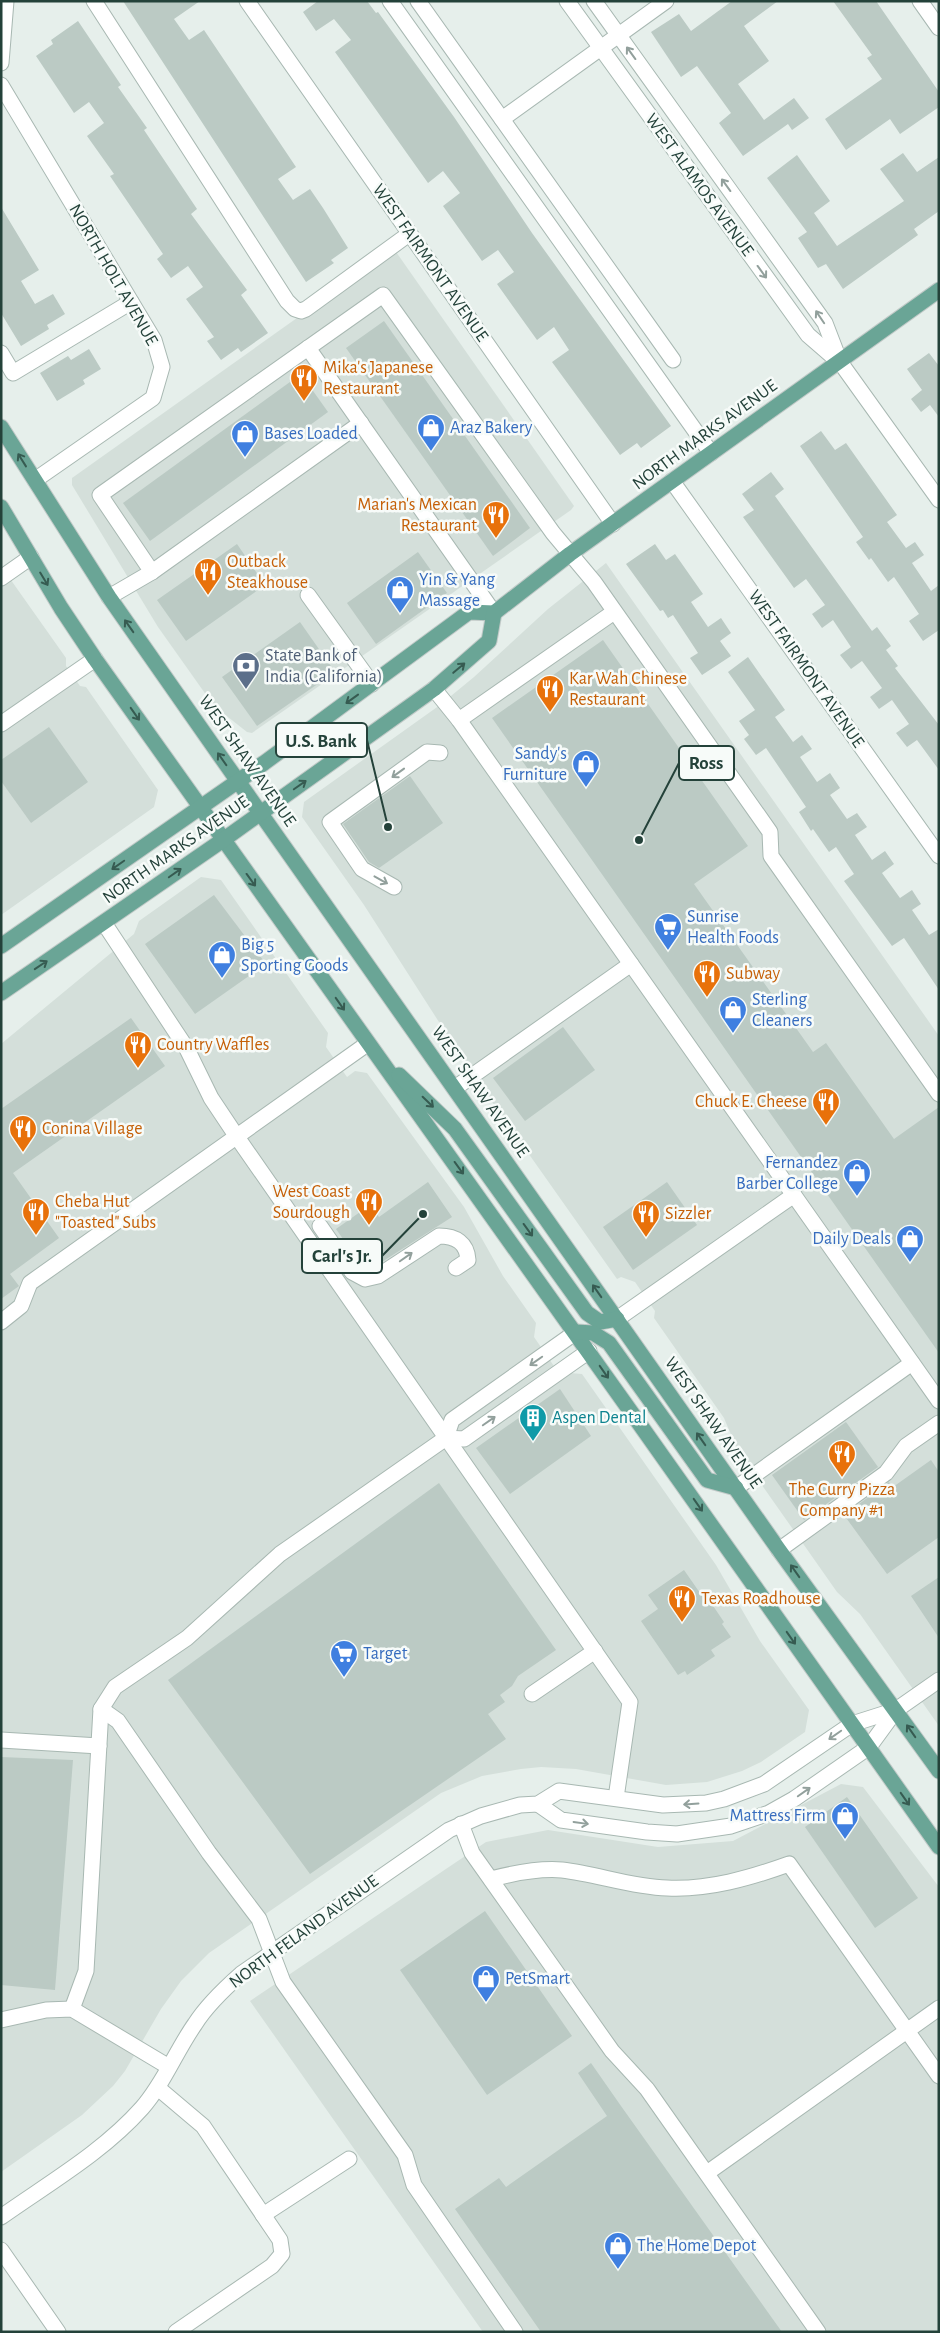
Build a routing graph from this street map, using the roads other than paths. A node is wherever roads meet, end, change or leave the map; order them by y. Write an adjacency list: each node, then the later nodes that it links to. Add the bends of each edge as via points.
1 (6, 1): 13 (street)
2 (94, 1): 16 (street, via 287,300 296,309 306,309)
3 (247, 1): 16 (street, WEST FAIRMONT AVENUE)
4 (390, 1): 25 (street)
5 (418, 1): 15 (street)
6 (567, 1): 12 (street, WEST ALAMOS AVENUE)
7 (594, 1): 11 (street, WEST ALAMOS AVENUE)
8 (666, 1): 11 (street)
9 (920, 1): 10 (street)
10 (939, 28)
11 (618, 35): 12 (street); 22 (street, WEST ALAMOS AVENUE, one-way to 11, via 825,323)
12 (600, 49): 15 (street); 22 (street, WEST ALAMOS AVENUE, one-way to 22, via 808,335)
13 (1, 63)
14 (1, 85): 18 (street, NORTH HOLT AVENUE)
15 (502, 119): 21 (street)
16 (409, 234): 30 (street, WEST FAIRMONT AVENUE)
17 (939, 290): 22 (main road, NORTH MARKS AVENUE)
18 (131, 302): 20 (street, via 13,373); 26 (street, NORTH HOLT AVENUE, via 154,340 162,367 153,398)
19 (308, 348): 23 (street); 31 (street, via 382,295); 33 (street, via 100,495)
20 (1, 353)
21 (673, 360)
22 (840, 362): 25 (main road, NORTH MARKS AVENUE); 28 (street, WEST ALAMOS AVENUE)
23 (361, 424): 33 (street); 38 (street)
24 (1, 427): 26 (main road, WEST SHAW AVENUE, one-way to 24)
25 (711, 453): 27 (main road, NORTH MARKS AVENUE)
26 (35, 480): 36 (main road, WEST SHAW AVENUE)
27 (672, 481): 30 (main road, NORTH MARKS AVENUE); 49 (street, WEST FAIRMONT AVENUE)
28 (939, 500)
29 (1, 507): 32 (main road)
30 (613, 524): 31 (main road, NORTH MARKS AVENUE)
31 (570, 554): 37 (street); 38 (main road, NORTH MARKS AVENUE)
32 (31, 558): 34 (street); 39 (main road, one-way to 39)
33 (152, 572): 36 (street)
34 (1, 578)
35 (308, 595): 40 (street)
36 (109, 597): 45 (main road, WEST SHAW AVENUE, one-way to 36)
37 (614, 612): 42 (street); 57 (street, via 770,832 771,856)
38 (494, 613): 40 (main road, NORTH MARKS AVENUE, via 468,612); 41 (main road, NORTH MARKS AVENUE, one-way to 38, via 489,641)
39 (95, 659): 43 (street); 46 (main road, one-way to 46)
40 (372, 684): 45 (main road, NORTH MARKS AVENUE, one-way to 45)
41 (434, 689): 42 (street); 47 (main road, NORTH MARKS AVENUE, one-way to 41)
42 (459, 720): 53 (street)
43 (1, 724)
44 (440, 754): 50 (street, one-way to 50, via 427,752 330,822 362,869)
45 (238, 781): 46 (main road, NORTH MARKS AVENUE); 47 (main road, WEST SHAW AVENUE)
46 (201, 807): 48 (main road); 52 (main road, NORTH MARKS AVENUE, one-way to 52)
47 (260, 813): 48 (main road, NORTH MARKS AVENUE); 56 (main road, WEST SHAW AVENUE)
48 (223, 840): 51 (main road, NORTH MARKS AVENUE, one-way to 48); 55 (main road, one-way to 55)
49 (939, 856)
50 (394, 887)
51 (104, 923): 54 (main road, NORTH MARKS AVENUE, one-way to 51); 58 (street, via 187,1049 211,1098)
52 (1, 946)
53 (631, 964): 56 (street); 59 (street)
54 (1, 993)
55 (368, 1044): 58 (street); 62 (main road, one-way to 62, via 455,1129 587,1312 600,1322); 64 (main road, one-way to 64)
56 (455, 1088): 62 (main road, WEST SHAW AVENUE, one-way to 56)
57 (939, 1094)
58 (237, 1137): 63 (street, via 30,1283 22,1306); 69 (street)
59 (794, 1195): 62 (street); 66 (street)
60 (320, 1226): 61 (street, one-way to 61, via 352,1272 365,1279 378,1276 439,1236 458,1240 464,1246 468,1260)
61 (456, 1268)
62 (617, 1319): 70 (main road, WEST SHAW AVENUE, one-way to 62)
63 (1, 1322)
64 (576, 1332): 65 (main road); 69 (street, one-way to 69, via 452,1420); 70 (main road, via 593,1333 609,1343 707,1480)
65 (589, 1351): 69 (street, one-way to 65, via 464,1439); 77 (main road, one-way to 77)
66 (912, 1363): 67 (street); 70 (street)
67 (939, 1401)
68 (939, 1423): 71 (street, via 906,1446 886,1473)
69 (446, 1438): 72 (street); 75 (street, via 280,1554 187,1638 115,1687)
70 (736, 1488): 71 (main road, WEST SHAW AVENUE)
71 (779, 1550): 76 (main road, WEST SHAW AVENUE, one-way to 71)
72 (595, 1652): 74 (street); 82 (street, via 630,1702)
73 (939, 1680): 76 (street)
74 (532, 1694)
75 (101, 1708): 79 (street); 87 (street, via 118,1721 209,1853 260,1919)
76 (896, 1710): 77 (street, NORTH FELAND AVENUE); 80 (street); 81 (main road, WEST SHAW AVENUE, one-way to 76)
77 (852, 1724): 80 (main road); 82 (street, NORTH FELAND AVENUE, one-way to 82, via 764,1784 724,1799 663,1805)
78 (1, 1740): 79 (street)
79 (99, 1746): 89 (street, via 86,1972)
80 (869, 1747): 83 (street, one-way to 80, via 561,1820 663,1834 710,1831 769,1813); 85 (main road, one-way to 85)
81 (939, 1771)
82 (616, 1798): 83 (street, NORTH FELAND AVENUE, via 559,1791)
83 (538, 1804): 84 (street, NORTH FELAND AVENUE, via 500,1810)
84 (461, 1824): 86 (street, via 472,1853); 87 (street, NORTH FELAND AVENUE, via 437,1837)
85 (939, 1847)
86 (491, 1879): 91 (street, via 525,1871 562,1870 640,1885 682,1888 728,1883 789,1864); 96 (street, via 612,2051 647,2089)
87 (271, 1953): 92 (street, NORTH FELAND AVENUE, via 241,1974 213,2001); 102 (street, via 282,1982 405,2155 414,2184)
88 (939, 2008): 91 (street)
89 (72, 2009): 90 (street, via 46,2010); 92 (street)
90 (1, 2020)
91 (907, 2030): 93 (street); 96 (street)
92 (169, 2067): 94 (street, NORTH FELAND AVENUE)
93 (939, 2076)
94 (158, 2088): 97 (street, via 203,2126); 98 (street, NORTH FELAND AVENUE, via 120,2129)
95 (349, 2159): 97 (street)
96 (707, 2173): 103 (street)
97 (263, 2215): 101 (street, via 280,2240 282,2254 272,2266)
98 (1, 2217)
99 (1, 2250): 100 (street)
100 (58, 2332)
101 (176, 2332)
102 (515, 2332)
103 (818, 2332)

